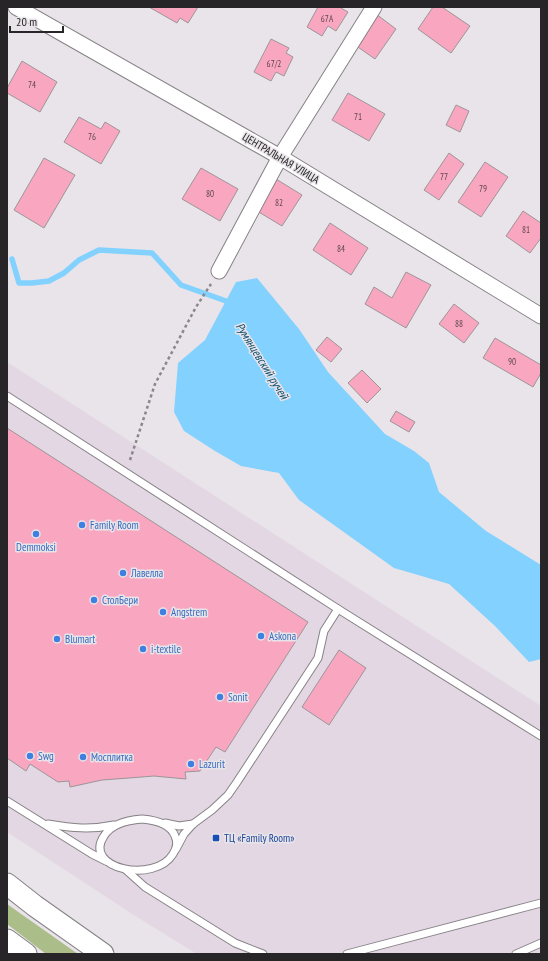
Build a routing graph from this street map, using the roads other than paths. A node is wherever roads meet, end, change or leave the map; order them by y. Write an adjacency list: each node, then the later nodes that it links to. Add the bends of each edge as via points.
1 (16, 7): 3 (street, ЦЕНТРАЛЬНАЯ УЛИЦА)
2 (374, 7): 3 (street)
3 (280, 157): 4 (street); 5 (street, ЦЕНТРАЛЬНАЯ УЛИЦА)
4 (219, 271)
5 (541, 316)
6 (7, 396): 7 (lane)
7 (338, 609): 8 (lane); 13 (lane, via 324,631 318,658 237,782 228,795)
8 (541, 736)
9 (7, 801): 11 (lane)
10 (160, 822): 12 (lane, via 136,819); 13 (lane, via 179,826); 14 (lane, via 168,826 175,835)
11 (43, 824): 12 (lane, via 76,829); 15 (lane)
12 (118, 824): 15 (lane, via 107,832 101,845 102,855)
13 (193, 824): 14 (lane)
14 (176, 848): 16 (lane, via 170,858 160,866 141,871)
15 (110, 863): 16 (lane)
16 (126, 870): 23 (lane, via 145,887 235,943)
17 (7, 884): 22 (main road)
18 (541, 903): 24 (lane)
19 (7, 940): 21 (main road)
20 (541, 943): 25 (lane)
21 (26, 954)
22 (102, 954)
23 (262, 954)
24 (346, 954)
25 (516, 954)

